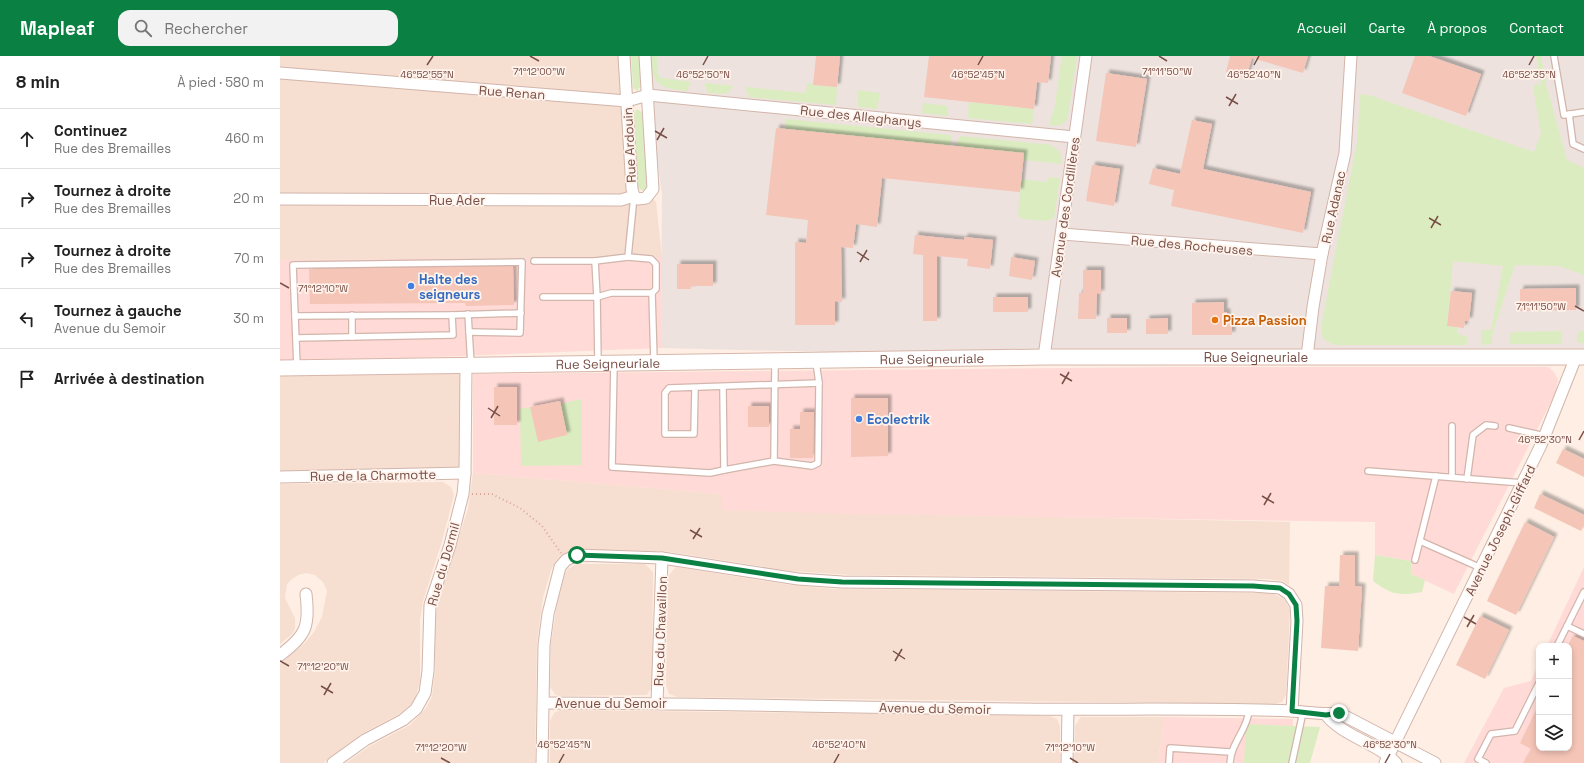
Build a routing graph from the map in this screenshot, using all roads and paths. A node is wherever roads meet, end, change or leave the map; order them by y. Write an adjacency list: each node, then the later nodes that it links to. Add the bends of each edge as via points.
1 (624, 56): 8 (street, Rue Ardouin)
2 (645, 56): 7 (street, Rue Ardouin)
3 (1086, 56): 11 (street, Avenue des Cordillères)
4 (1351, 56): 16 (street, Rue Adanac, via 1345,153)
5 (1554, 56): 10 (lane, via 1564,115)
6 (280, 73): 8 (street, Rue Renan)
7 (648, 95): 8 (street, Rue Renan); 11 (street, Rue des Alleghanys); 13 (street, Rue Ardouin, via 653,189 646,198 638,199)
8 (627, 100): 13 (street, Rue Ardouin)
9 (1584, 112): 10 (lane)
10 (1568, 114): 12 (lane, via 1573,144)
11 (1074, 137): 15 (street, Avenue des Cordillères)
12 (1584, 149)
13 (634, 196): 14 (street, Rue Ader, via 621,200); 17 (lane)
14 (280, 199)
15 (1062, 234): 16 (street, Rue des Rocheuses); 31 (street, Avenue des Cordillères)
16 (1322, 254): 32 (street, Rue Adanac)
17 (628, 257): 19 (lane); 20 (lane, via 652,258 656,264 656,289)
18 (534, 261): 19 (lane)
19 (595, 261): 22 (lane)
20 (652, 293): 22 (lane, via 611,293); 36 (lane)
21 (543, 297): 22 (lane)
22 (597, 297): 37 (lane)
23 (521, 313): 24 (lane); 27 (lane, via 522,262 357,263 294,265); 28 (lane, via 520,333)
24 (468, 314): 26 (lane); 28 (lane)
25 (352, 315): 26 (lane); 27 (lane); 29 (lane)
26 (452, 315): 29 (lane, via 453,335)
27 (295, 316): 30 (lane)
28 (469, 332): 39 (lane)
29 (352, 337): 30 (lane)
30 (296, 338): 40 (lane)
31 (1044, 357): 32 (street, Rue Seigneuriale); 34 (street, Rue Seigneuriale)
32 (1307, 357): 33 (street, Rue Seigneuriale)
33 (1580, 357): 49 (street, Avenue Joseph-Giffard)
34 (816, 360): 35 (street, Rue Seigneuriale); 42 (lane)
35 (775, 361): 36 (street, Rue Seigneuriale); 43 (lane)
36 (654, 362): 38 (street, Rue Seigneuriale)
37 (598, 363): 38 (street, Rue Seigneuriale); 39 (street, Rue Seigneuriale)
38 (614, 363): 51 (lane, via 612,467 710,473)
39 (468, 365): 40 (street, Rue Seigneuriale); 53 (street, Rue du Dormil)
40 (297, 367): 41 (street, Rue Seigneuriale)
41 (280, 368)
42 (819, 383): 43 (lane); 50 (lane, via 818,463 812,466)
43 (775, 384): 45 (lane); 50 (lane)
44 (695, 388): 44 (lane, via 669,388 665,393 664,434 694,434); 45 (lane)
45 (723, 388): 51 (lane)
46 (1452, 426): 56 (lane)
47 (1494, 426): 57 (lane, via 1486,425 1473,435)
48 (1509, 428): 49 (lane)
49 (1545, 436): 58 (street, Avenue Joseph-Giffard)
50 (774, 462): 51 (lane)
51 (724, 470)
52 (1368, 471): 54 (lane)
53 (465, 473): 55 (street, Rue de la Charmotte); 59 (street, Rue du Dormil)
54 (1436, 476): 56 (lane); 60 (lane)
55 (280, 477)
56 (1452, 477): 57 (lane)
57 (1467, 478): 58 (lane)
58 (1523, 483): 64 (street, Avenue Joseph-Giffard)
59 (463, 494): 62 (path, via 492,494 520,508 542,526); 82 (street, Rue du Dormil, via 450,545 430,605 425,693 416,709 403,720 365,740)
60 (1420, 541): 63 (lane); 64 (lane)
61 (662, 558): 62 (street, via 577,555); 73 (street, Rue du Chavaillon); 76 (street, via 798,579 842,582 1280,588 1289,594 1296,605)
62 (566, 560): 72 (street, via 560,566 556,577 548,614 544,645)
63 (1415, 560)
64 (1482, 568): 79 (street, Avenue Joseph-Giffard)
65 (1584, 592): 67 (lane)
66 (306, 594): 70 (street, via 309,616 305,628 299,639)
67 (1567, 626): 68 (lane); 69 (lane)
68 (1584, 634)
69 (1558, 643)
70 (280, 655)
71 (1536, 689): 89 (lane, via 1515,731 1491,734 1478,759)
72 (544, 703): 73 (street, Avenue du Semoir); 83 (street)
73 (657, 703): 74 (street, Avenue du Semoir)
74 (1068, 710): 75 (street, Avenue du Semoir); 84 (street)
75 (1249, 711): 76 (street, Avenue du Semoir); 80 (lane, via 1248,720)
76 (1292, 711): 77 (street, Avenue du Semoir)
77 (1303, 712): 78 (street, Avenue du Semoir); 87 (lane)
78 (1326, 715): 79 (street, Avenue du Semoir, via 1339,713); 81 (street, via 1334,724)
79 (1396, 742): 81 (street, Avenue Joseph-Giffard); 88 (street, Avenue du Semoir)
80 (1230, 752): 85 (lane, via 1170,748); 86 (lane)
81 (1390, 760)
82 (333, 763)
83 (542, 763)
84 (1067, 763)
85 (1169, 763)
86 (1230, 763)
87 (1292, 763)
88 (1435, 763)
89 (1486, 763)

